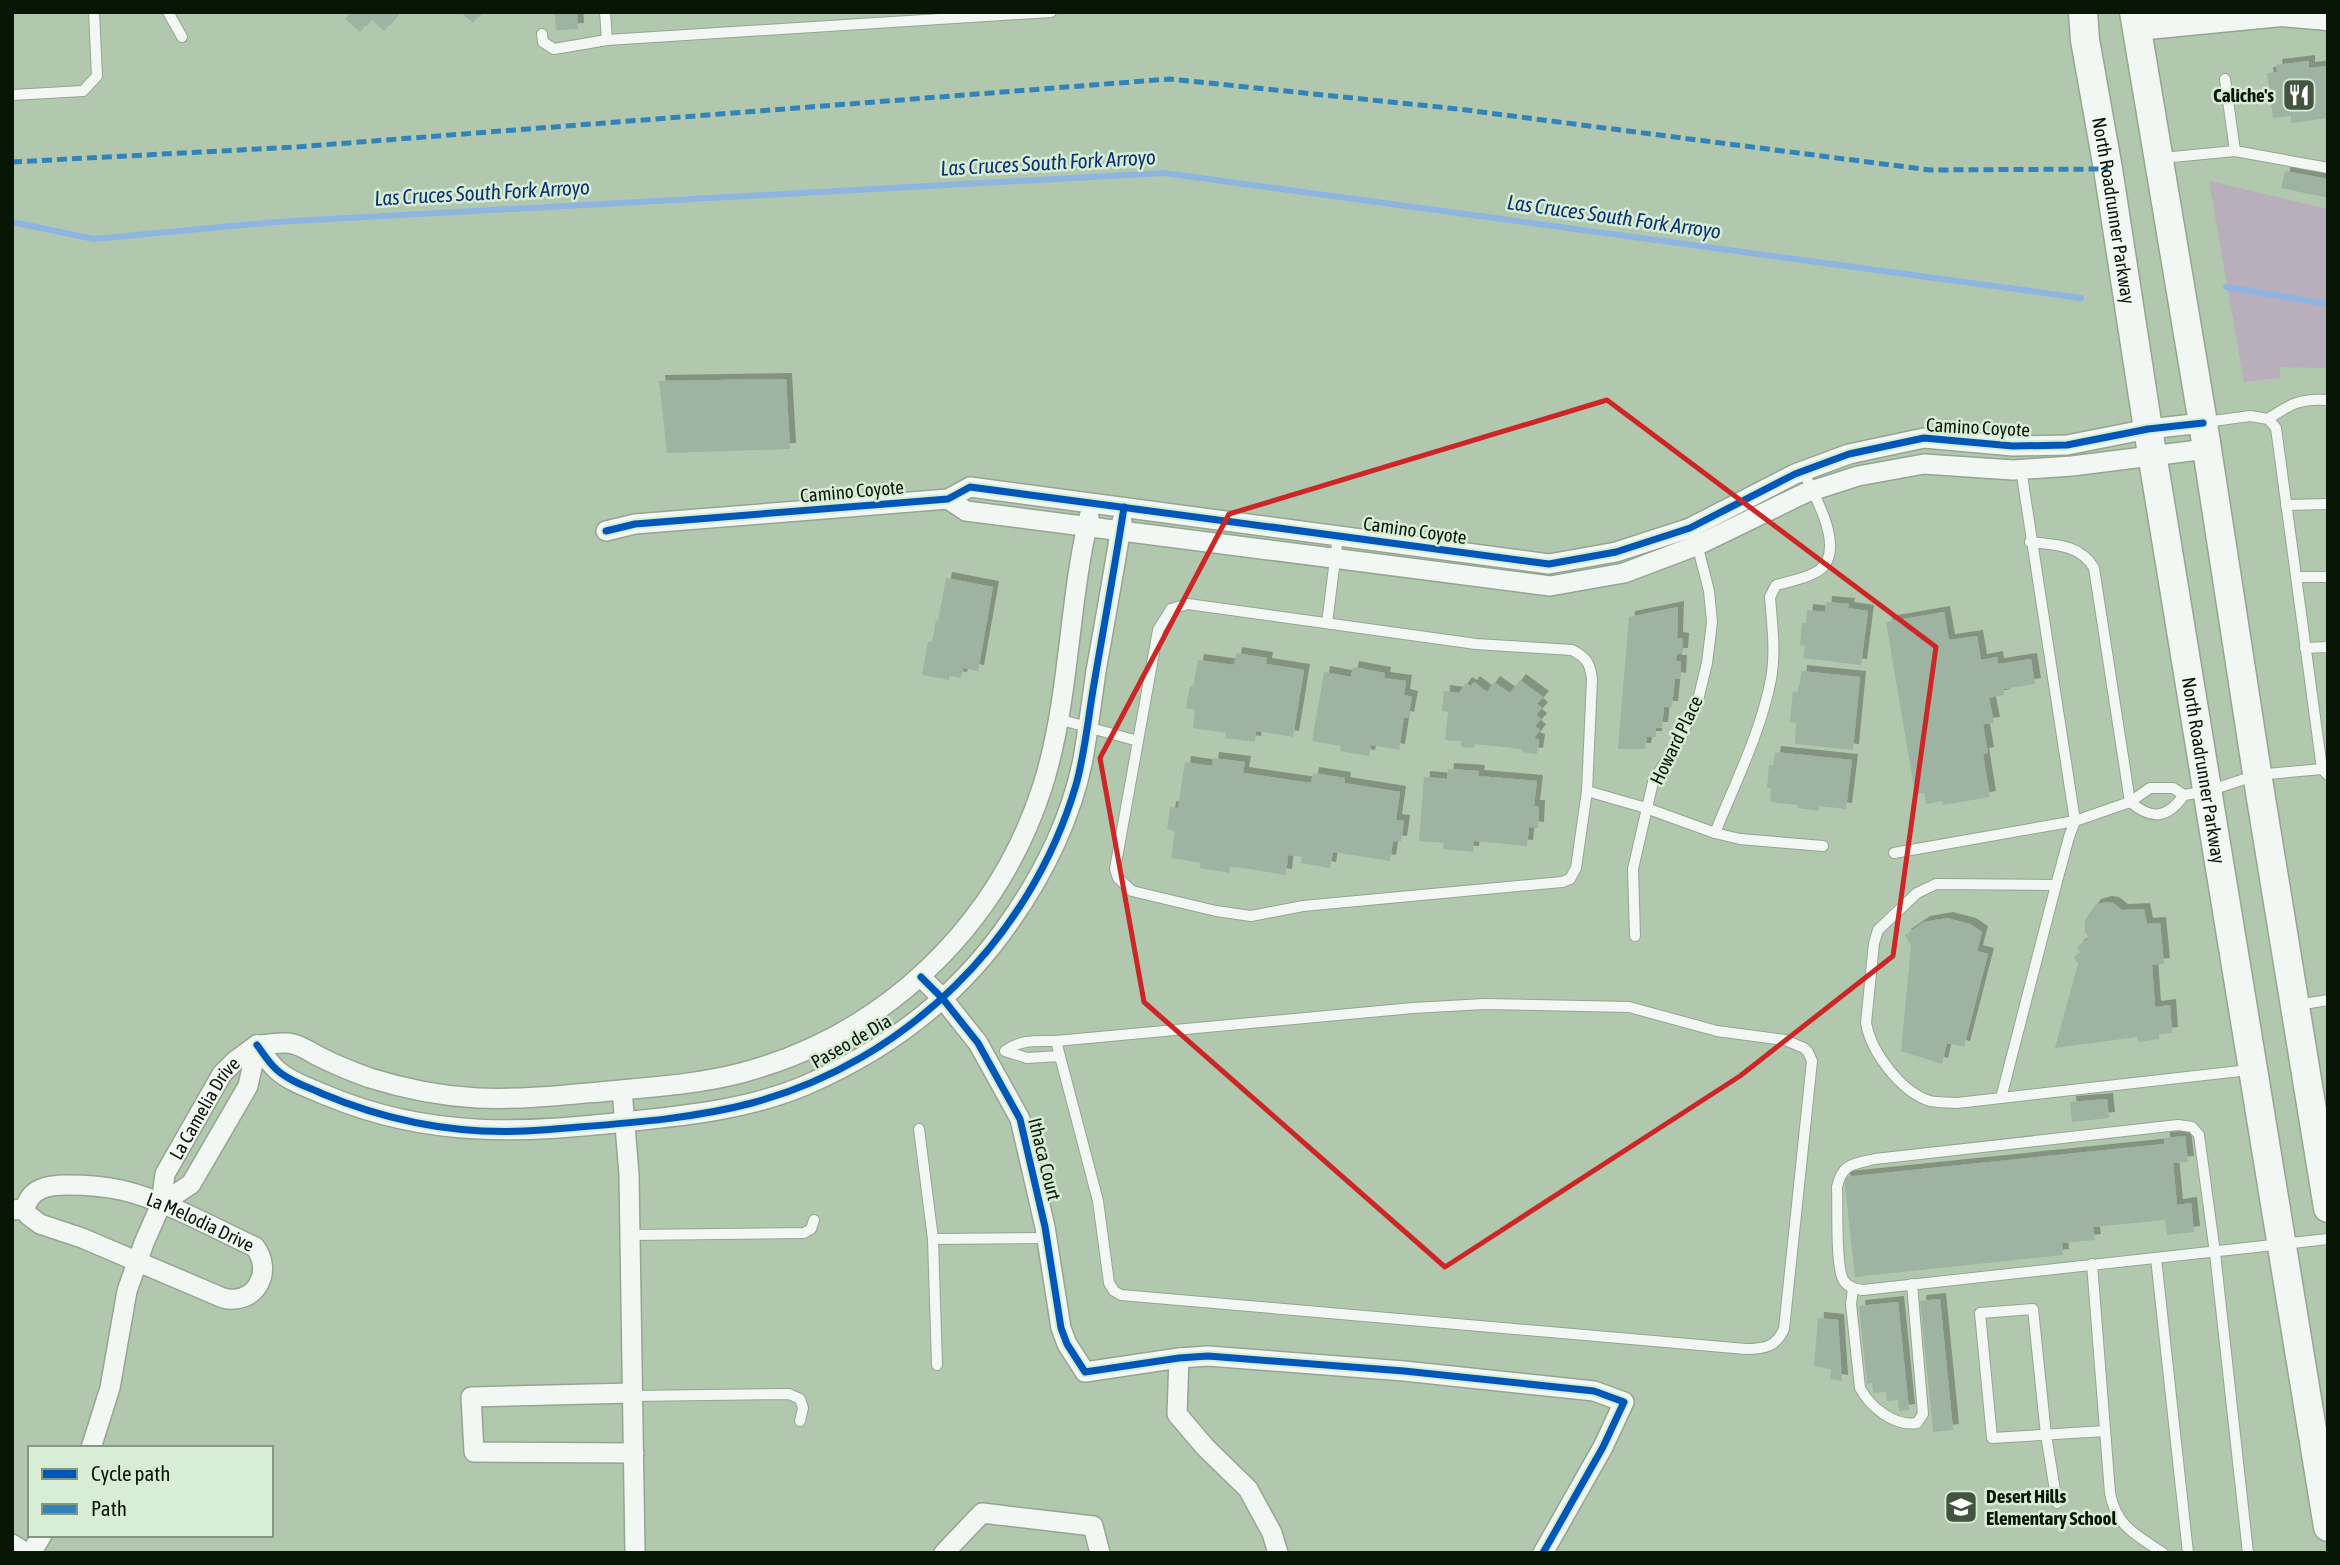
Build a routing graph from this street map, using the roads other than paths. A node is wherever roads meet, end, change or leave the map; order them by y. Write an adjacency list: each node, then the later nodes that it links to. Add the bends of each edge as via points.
1 (94, 12): 12 (lane, via 97,76 83,91)
2 (167, 12): 9 (lane)
3 (605, 12): 10 (lane)
4 (1051, 12): 10 (lane)
5 (2082, 12): 18 (main road, North Roadrunner Parkway)
6 (2328, 16): 7 (main road, via 2281,12)
7 (2135, 19): 14 (main road)
8 (542, 34): 10 (lane, via 542,42 554,49)
9 (182, 37)
10 (607, 40)
11 (2225, 79): 13 (lane)
12 (12, 95)
13 (2235, 151): 14 (lane); 15 (lane)
14 (2158, 159): 19 (main road)
15 (2328, 168)
16 (2328, 400): 17 (lane, via 2306,399)
17 (2268, 419): 19 (lane, via 2250,416); 27 (lane, via 2276,428)
18 (2148, 429): 19 (street, Camino Coyote); 20 (main road, North Roadrunner Parkway); 22 (street, Camino Coyote, via 2067,445 2012,446 1924,438 1849,454)
19 (2205, 436): 20 (street, Camino Coyote); 45 (main road)
20 (2153, 457): 21 (street, Camino Coyote); 47 (main road, North Roadrunner Parkway)
21 (2021, 470): 23 (street, Camino Coyote, via 1924,464 1858,476); 34 (lane)
22 (1803, 471): 23 (lane); 33 (street, Camino Coyote)
23 (1812, 491): 33 (street, Camino Coyote); 51 (lane, via 1828,526 1831,551 1818,571 1776,585 1772,591 1772,678)
24 (948, 499): 25 (street, Camino Coyote, via 970,487); 29 (street, Camino Coyote, via 966,511); 30 (street, Camino Coyote, via 635,524)
25 (1092, 503): 28 (street, Camino Coyote); 29 (street, Paseo de Dia)
26 (2328, 504): 27 (lane)
27 (2286, 505): 36 (lane)
28 (1124, 507): 31 (street, Paseo de Dia); 32 (street, Camino Coyote)
29 (1087, 527): 31 (street, Camino Coyote); 41 (street, Paseo de Dia)
30 (606, 531)
31 (1120, 533): 35 (street, Camino Coyote); 42 (street, Paseo de Dia)
32 (1338, 536): 33 (street, Camino Coyote, via 1549,564); 35 (lane)
33 (1694, 536): 35 (street, Camino Coyote, via 1624,573 1550,586); 49 (lane, Howard Place, via 1709,591 1712,622 1707,663 1699,696 1653,782)
34 (2030, 542): 48 (lane, via 2071,547 2094,568); 50 (lane)
35 (1335, 559): 38 (lane)
36 (2296, 577): 37 (lane); 40 (lane)
37 (2328, 577)
38 (1327, 623): 43 (lane, via 1188,604 1171,610 1158,629); 46 (lane, via 1476,644 1572,650 1584,656 1592,679)
39 (2328, 647): 40 (lane)
40 (2305, 648): 44 (lane)
41 (1058, 719): 42 (lane); 56 (street, Paseo de Dia, via 1043,784 1018,847 974,919)
42 (1086, 729): 43 (lane); 57 (street, Paseo de Dia, via 1083,759 1068,809 1037,879 999,937)
43 (1138, 741): 46 (lane, via 1115,869 1118,878 1132,891 1234,915 1562,882 1576,868)
44 (2325, 772): 45 (lane)
45 (2257, 775): 47 (lane); 59 (main road)
46 (1587, 791): 49 (lane)
47 (2196, 793): 48 (lane, via 2150,788); 48 (lane, via 2168,813 2143,813); 64 (main road, North Roadrunner Parkway)
48 (2130, 802): 50 (lane)
49 (1646, 808): 51 (lane); 55 (lane, Howard Place, via 1633,869)
50 (2076, 821): 53 (lane); 54 (lane)
51 (1715, 833): 52 (lane)
52 (1823, 846)
53 (1894, 853)
54 (2056, 885): 66 (lane); 66 (lane, via 1936,884 1917,893 1890,917 1874,943 1866,1023 1885,1062 1906,1087 1931,1101)
55 (1635, 936)
56 (921, 977): 57 (street, Ithaca Court); 65 (street, Paseo de Dia, via 860,1022 774,1063 725,1077)
57 (943, 999): 62 (street, Ithaca Court, via 978,1043); 67 (street, Paseo de Dia, via 878,1048 803,1086 712,1111)
58 (2328, 1000): 59 (lane)
59 (2295, 1005): 70 (main road)
60 (1056, 1041): 62 (lane, via 1027,1041); 63 (lane); 63 (lane, via 1484,1004 1629,1007 1717,1031 1798,1045 1812,1061 1784,1329 1773,1345 1746,1349 1121,1295 1109,1283 1098,1201)
61 (257, 1045): 65 (street, Paseo de Dia, via 293,1044 373,1079 443,1095 520,1099); 67 (street, Paseo de Dia, via 278,1070 294,1080 351,1105 410,1121 506,1131); 69 (street, La Camelia Drive, via 248,1086 191,1184); 69 (street, La Camelia Drive, via 222,1074 169,1165)
62 (995, 1054): 63 (lane); 74 (street, Ithaca Court, via 1020,1119)
63 (1060, 1056)
64 (2253, 1069): 66 (lane); 77 (main road, North Roadrunner Parkway)
65 (622, 1090): 67 (street)
66 (2001, 1098)
67 (626, 1122): 73 (street)
68 (919, 1129): 75 (lane)
69 (161, 1205): 71 (street, La Melodia Drive, via 123,1190 60,1185 38,1190); 80 (street, La Camelia Drive); 80 (street, La Melodia Drive, via 255,1247 263,1266 259,1281 245,1299 230,1300)
70 (2328, 1208)
71 (19, 1210): 80 (street, La Melodia Drive, via 40,1224)
72 (814, 1220): 73 (lane, via 804,1233)
73 (630, 1235): 86 (street)
74 (1047, 1238): 75 (lane); 84 (street, Ithaca Court, via 1061,1328 1086,1373)
75 (933, 1239): 85 (lane)
76 (2328, 1239): 77 (lane)
77 (2282, 1245): 78 (lane); 93 (main road, North Roadrunner Parkway)
78 (2215, 1253): 79 (lane); 83 (lane, via 2199,1135 2192,1127 2178,1125 1875,1159 1845,1168 1837,1187 1839,1265 1843,1281); 104 (lane)
79 (2156, 1258): 81 (lane); 103 (lane)
80 (137, 1261): 90 (street, La Camelia Drive, via 105,1408)
81 (2092, 1264): 82 (lane); 88 (lane)
82 (1912, 1284): 83 (lane); 83 (lane, via 1923,1414 1917,1423 1907,1425 1877,1410 1860,1388)
83 (1853, 1289)
84 (1180, 1358): 100 (street, via 1177,1414 1248,1489); 101 (street, via 1209,1356 1404,1371 1594,1391 1624,1402)
85 (937, 1365)
86 (632, 1394): 87 (lane, via 789,1394 800,1399); 91 (street); 91 (street, via 471,1397 474,1452)
87 (800, 1422)
88 (2105, 1431): 89 (lane); 102 (lane, via 2113,1511)
89 (2046, 1435): 89 (lane, via 1992,1438 1980,1313 2033,1309); 92 (lane)
90 (92, 1446)
91 (634, 1452): 97 (street)
92 (2057, 1503)
93 (2328, 1527)
94 (40, 1537): 96 (street)
95 (12, 1544): 96 (street)
96 (28, 1553)
97 (635, 1553)
98 (944, 1553): 99 (street, via 982,1513 1093,1526)
99 (1101, 1553)
100 (1278, 1553)
101 (1542, 1553)
102 (2163, 1553)
103 (2188, 1553)
104 (2248, 1553)

